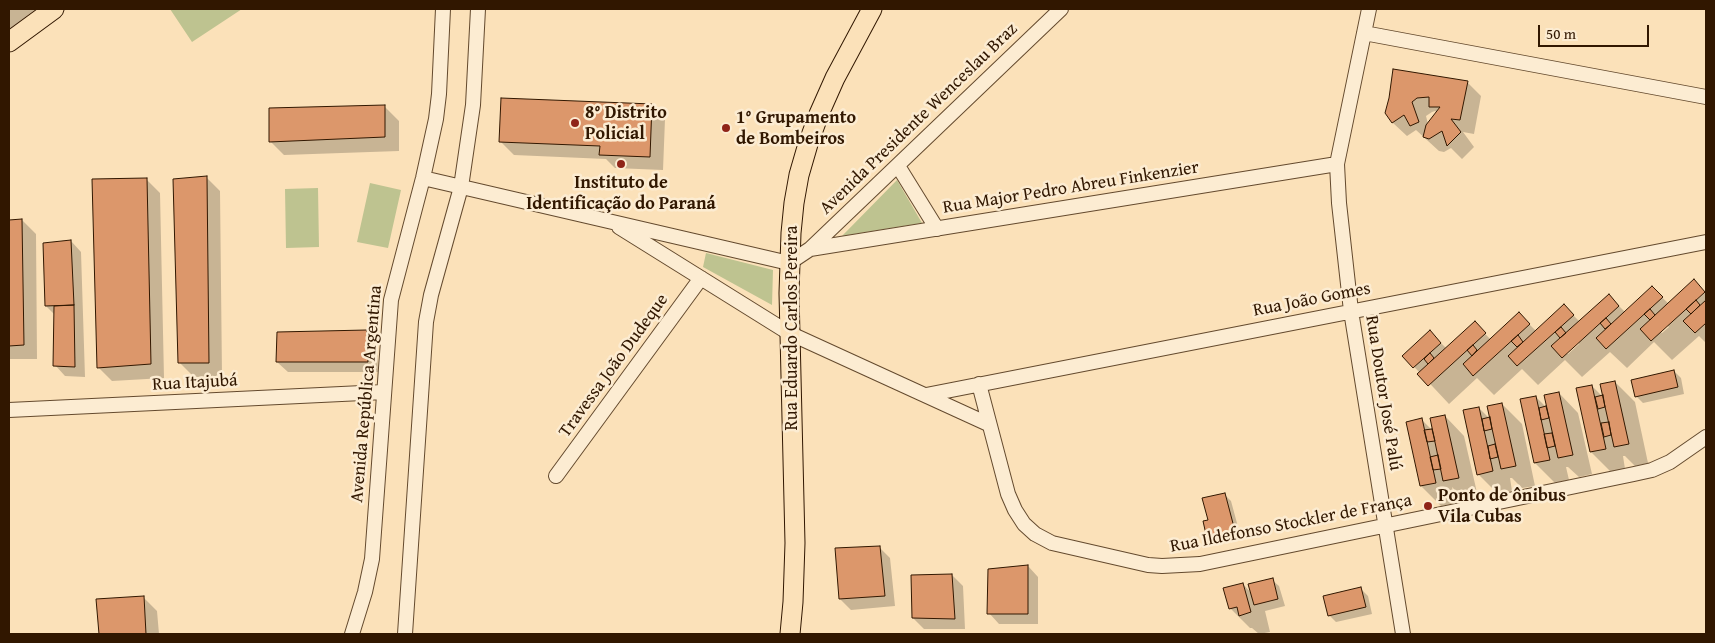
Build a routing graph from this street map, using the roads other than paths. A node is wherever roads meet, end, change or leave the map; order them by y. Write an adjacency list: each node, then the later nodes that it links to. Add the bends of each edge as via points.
1 (54, 9): 8 (main road)
2 (443, 9): 12 (street, Avenida República Argentina, via 436,119)
3 (478, 9): 13 (street, via 473,105)
4 (872, 9): 18 (main road, Rua Eduardo Carlos Pereira, via 835,78 808,144 794,203)
5 (1061, 9): 11 (street, Avenida Presidente Wenceslau Braz)
6 (1369, 9): 7 (street, Rua Doutor José Palú)
7 (1364, 33): 9 (street); 10 (street, Rua Doutor José Palú)
8 (9, 42)
9 (1706, 97)
10 (1338, 164): 15 (street, Rua Major Pedro Abreu Finkenzier); 20 (street, Rua Doutor José Palú)
11 (898, 166): 15 (street); 17 (street, Avenida Presidente Wenceslau Braz)
12 (423, 178): 13 (street); 23 (street, Avenida República Argentina, via 391,300)
13 (461, 186): 14 (street); 31 (street, via 428,308)
14 (609, 221): 18 (street); 19 (street)
15 (937, 229): 17 (street, Rua Major Pedro Abreu Finkenzier)
16 (1706, 242): 20 (street, Rua João Gomes)
17 (810, 249): 18 (street, Avenida Presidente Wenceslau Braz)
18 (789, 262): 21 (main road, Rua Eduardo Carlos Pereira)
19 (701, 278): 21 (street); 28 (street, Travessa João Dudeque)
20 (1351, 311): 22 (street, Rua João Gomes); 29 (street, Rua Doutor José Palú)
21 (789, 332): 24 (street); 32 (main road, Rua Eduardo Carlos Pereira, via 795,543)
22 (979, 384): 24 (street, Rua João Gomes); 26 (street, Rua Ildefonso Stockler de França)
23 (383, 392): 25 (street, Rua Itajubá); 30 (street, Avenida República Argentina, via 372,559)
24 (926, 395): 26 (street)
25 (9, 410)
26 (988, 424): 29 (street, Rua Ildefonso Stockler de França, via 1015,510 1035,534 1052,543 1148,565 1179,566)
27 (1706, 437): 29 (street, Rua Ildefonso Stockler de França, via 1670,462 1652,470)
28 (556, 476)
29 (1385, 526): 33 (street, Rua Doutor José Palú)
30 (352, 634)
31 (405, 634)
32 (790, 634)
33 (1403, 634)

